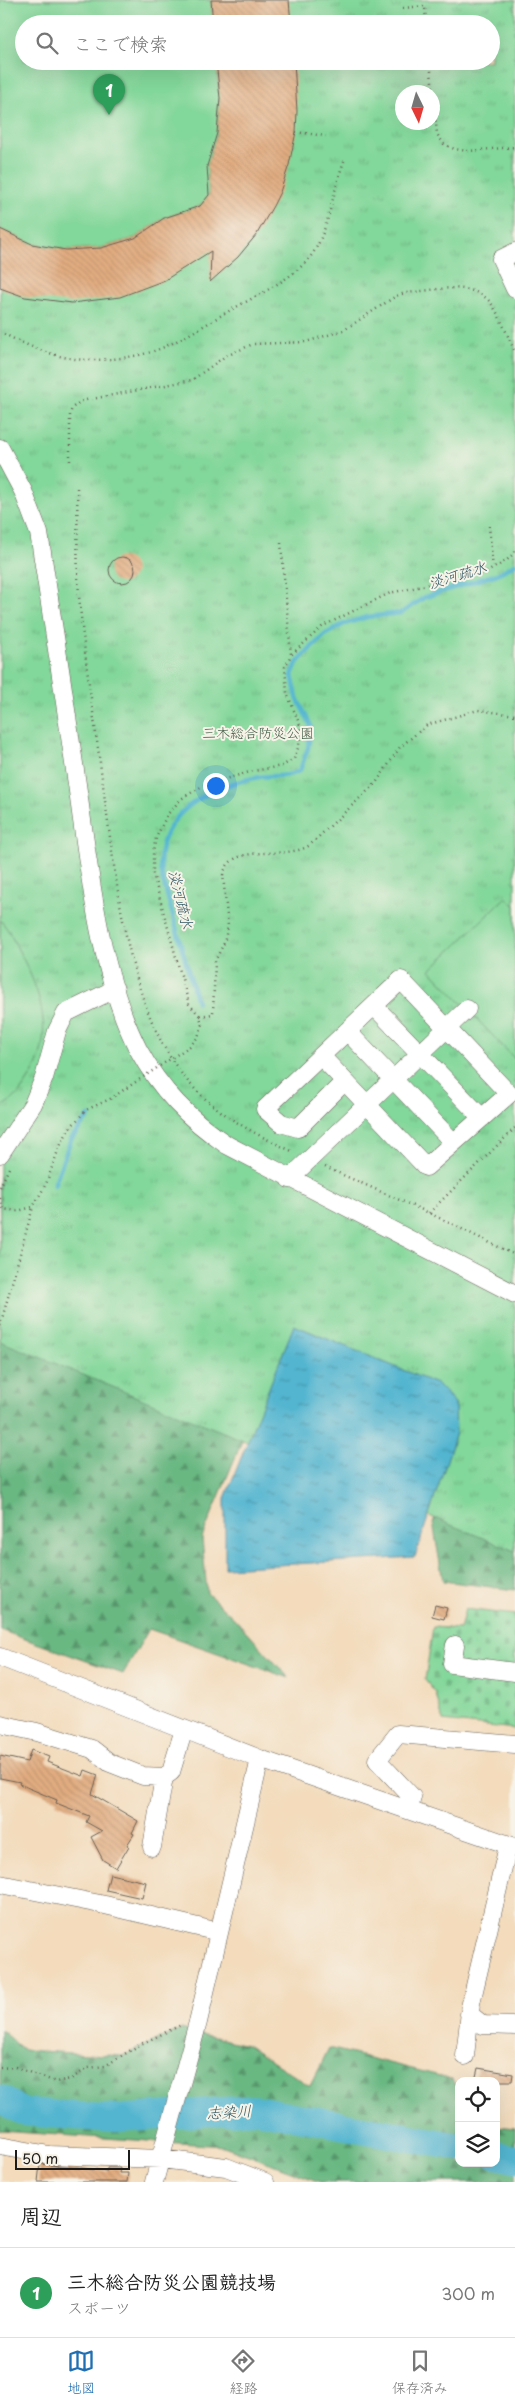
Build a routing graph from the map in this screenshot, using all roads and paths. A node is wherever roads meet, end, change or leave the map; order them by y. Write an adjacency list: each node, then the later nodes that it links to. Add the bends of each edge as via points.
1 (403, 8): 2 (path, via 425,6)
2 (426, 15)
3 (431, 70): 6 (path, via 437,134 444,144 468,150)
4 (296, 132): 5 (path)
5 (326, 136)
6 (515, 147)
7 (344, 159): 10 (path, via 321,236 306,261 280,281 183,336 151,352 117,358 75,359 30,347)
8 (515, 252): 9 (street, via 501,259)
9 (515, 288)
10 (4, 334)
11 (515, 352): 13 (path, via 492,305 479,293 462,288 405,293 344,330 306,342 253,344 224,357 192,380 81,402 72,408 70,414)
12 (0, 448): 21 (street, via 23,491 40,533 89,873)
13 (70, 461)
14 (77, 488): 36 (path, via 79,604 88,672 120,900 148,1011 175,1066 201,1096 239,1124)
15 (489, 526): 18 (path)
16 (281, 543): 19 (path)
17 (515, 552): 18 (path)
18 (493, 569): 19 (path, via 386,595 328,623)
19 (291, 655): 24 (path, via 284,667 285,684 301,730 294,759 282,766 195,789 167,815 156,838 155,882 189,1004)
20 (515, 715): 24 (path, via 478,710 427,724 400,747 376,783 310,845 296,851 232,858 223,875 228,926 215,961 213,1014)
21 (115, 990): 35 (street, via 66,1013 33,1104); 37 (street, via 141,1054 181,1110 227,1145)
22 (374, 1006): 25 (street, via 401,980); 26 (street); 27 (street)
23 (467, 1009): 25 (street)
24 (200, 1016): 39 (path, bridge, via 202,1025 190,1046 110,1100 86,1110 69,1128)
25 (446, 1029): 27 (street); 32 (street, via 509,1094)
26 (347, 1031): 28 (street); 29 (street)
27 (420, 1054): 29 (street); 32 (street)
28 (321, 1056): 30 (street); 30 (street, via 265,1109 281,1123 298,1128)
29 (393, 1080): 31 (street); 34 (street)
30 (345, 1081): 31 (street)
31 (367, 1104): 34 (street, via 426,1167); 36 (street)
32 (482, 1118): 34 (street)
33 (515, 1128): 40 (path)
34 (454, 1142)
35 (0, 1154)
36 (308, 1160): 37 (street); 40 (path)
37 (289, 1179): 42 (street)
38 (0, 1198): 39 (path, via 3,1209)
39 (33, 1207): 43 (path)
40 (428, 1213): 41 (path)
41 (515, 1255)
42 (515, 1294)
43 (0, 1326)
44 (454, 1645): 46 (street, via 452,1664)
45 (0, 1658): 48 (street)
46 (515, 1672)
47 (0, 1724): 51 (street, via 92,1749 110,1763 143,1776)
48 (184, 1729): 50 (street); 51 (street, via 171,1772)
49 (515, 1744): 52 (street, via 398,1734 377,1760 412,1797)
50 (260, 1759): 52 (street); 56 (street)
51 (164, 1777): 54 (street)
52 (409, 1809): 53 (street)
53 (512, 1846): 57 (street)
54 (152, 1847)
55 (0, 1884): 56 (street)
56 (219, 1932): 58 (street)
57 (469, 2014): 59 (street, via 483,2025); 60 (street)
58 (198, 2022): 61 (path, via 190,2020 105,2066 88,2068 71,2079 56,2082 15,2067); 63 (street)
59 (515, 2026)
60 (465, 2056)
61 (0, 2068)
62 (0, 2146): 63 (street, via 48,2155)
63 (161, 2159): 64 (street); 65 (street, via 226,2167)
64 (154, 2182)
65 (265, 2182)

